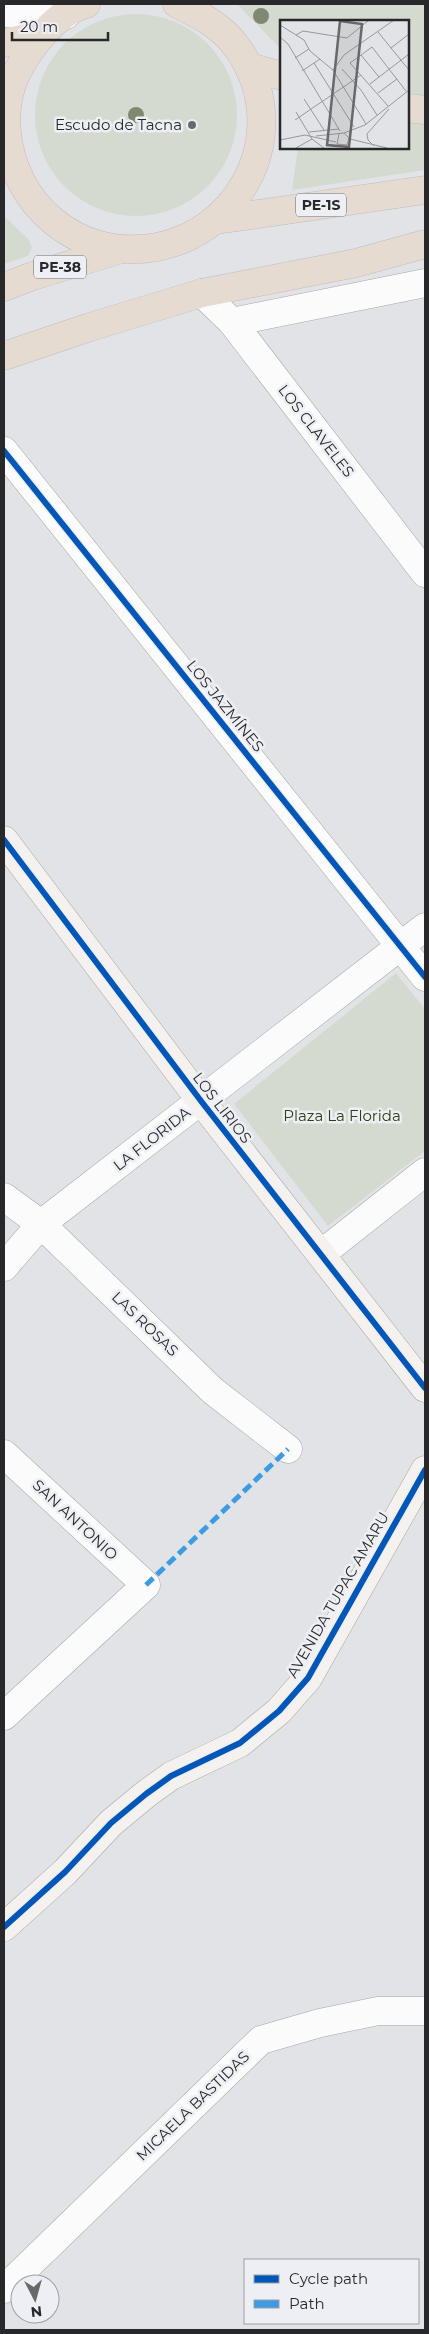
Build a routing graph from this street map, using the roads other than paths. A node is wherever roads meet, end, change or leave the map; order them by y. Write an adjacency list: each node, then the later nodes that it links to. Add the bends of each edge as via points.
1 (177, 4): 3 (highway, PE-1S)
2 (79, 7): 4 (street); 5 (highway, PE-1S)
3 (206, 12): 7 (highway, PE-1S)
4 (4, 13)
5 (41, 35): 6 (highway); 11 (highway, PE-1S, via 12,82 6,114)
6 (4, 43)
7 (249, 67): 8 (highway); 13 (highway, PE-1S, via 261,107 259,149 244,188)
8 (280, 75)
9 (409, 108): 10 (highway)
10 (425, 110)
11 (8, 163): 15 (highway, PE-1S, via 29,197 53,222 84,241)
12 (425, 190): 13 (highway, PE-1S)
13 (216, 220): 15 (highway, PE-1S, via 186,239 153,249)
14 (425, 244): 18 (highway, via 356,263)
15 (118, 250): 17 (highway, PE-38)
16 (425, 283): 19 (street)
17 (4, 287)
18 (202, 293): 19 (street, LOS CLAVELES); 20 (highway)
19 (232, 322): 22 (street, LOS CLAVELES)
20 (4, 356)
21 (4, 451): 25 (street, LOS JAZMÍNES)
22 (425, 573)
23 (4, 840): 27 (street, LOS LIRIOS)
24 (425, 927): 25 (street, LA FLORIDA)
25 (401, 945): 26 (street, LOS JAZMÍNES); 27 (street, LA FLORIDA)
26 (425, 977)
27 (201, 1101): 30 (street, LA FLORIDA); 31 (street, LOS LIRIOS)
28 (425, 1172): 31 (street)
29 (4, 1197): 30 (street, LAS ROSAS)
30 (42, 1224): 32 (street, LA FLORIDA); 34 (street, LAS ROSAS, via 213,1391)
31 (320, 1254): 33 (street, LOS LIRIOS)
32 (4, 1267)
33 (425, 1388)
34 (288, 1449)
35 (4, 1454): 37 (street, SAN ANTONIO, via 146,1586)
36 (425, 1470): 38 (street, AVENIDA TUPAC AMARU, via 308,1678 279,1711 240,1743 171,1776 146,1794 111,1823 65,1872)
37 (4, 1716)
38 (4, 1927)
39 (425, 2011): 40 (street, MICAELA BASTIDAS, via 378,2011 261,2040)
40 (4, 2289)

